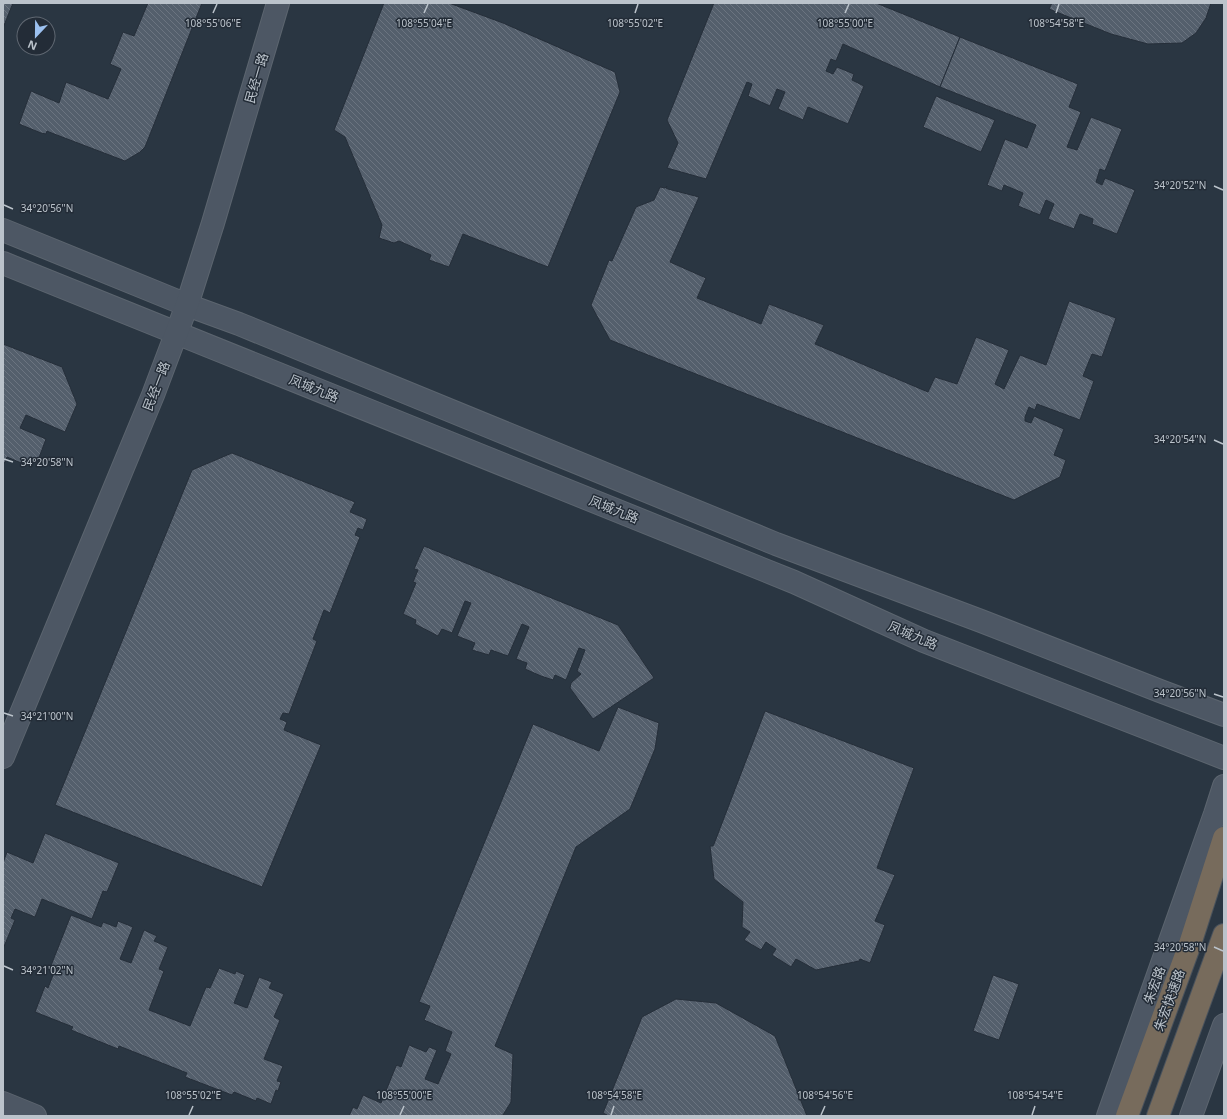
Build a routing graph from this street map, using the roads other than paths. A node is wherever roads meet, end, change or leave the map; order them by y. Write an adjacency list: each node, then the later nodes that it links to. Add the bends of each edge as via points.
1 (278, 3): 4 (street, 民经一路, via 214,223)
2 (3, 230): 4 (street)
3 (3, 263): 5 (street, 凤城九路)
4 (187, 305): 5 (street, 民经一路); 6 (street, via 776,544)
5 (177, 333): 7 (street, 民经一路); 8 (street, 凤城九路, via 794,582 924,641)
6 (1224, 715)
7 (3, 757)
8 (1224, 758)
9 (1224, 786): 15 (street, 朱宏路)
10 (1224, 838): 16 (highway, 朱宏快速路, via 1190,944)
11 (1224, 935): 17 (highway)
12 (1224, 1025): 18 (street)
13 (3, 1103): 14 (street)
14 (35, 1116)
15 (1108, 1116)
16 (1127, 1116)
17 (1158, 1116)
18 (1191, 1116)

